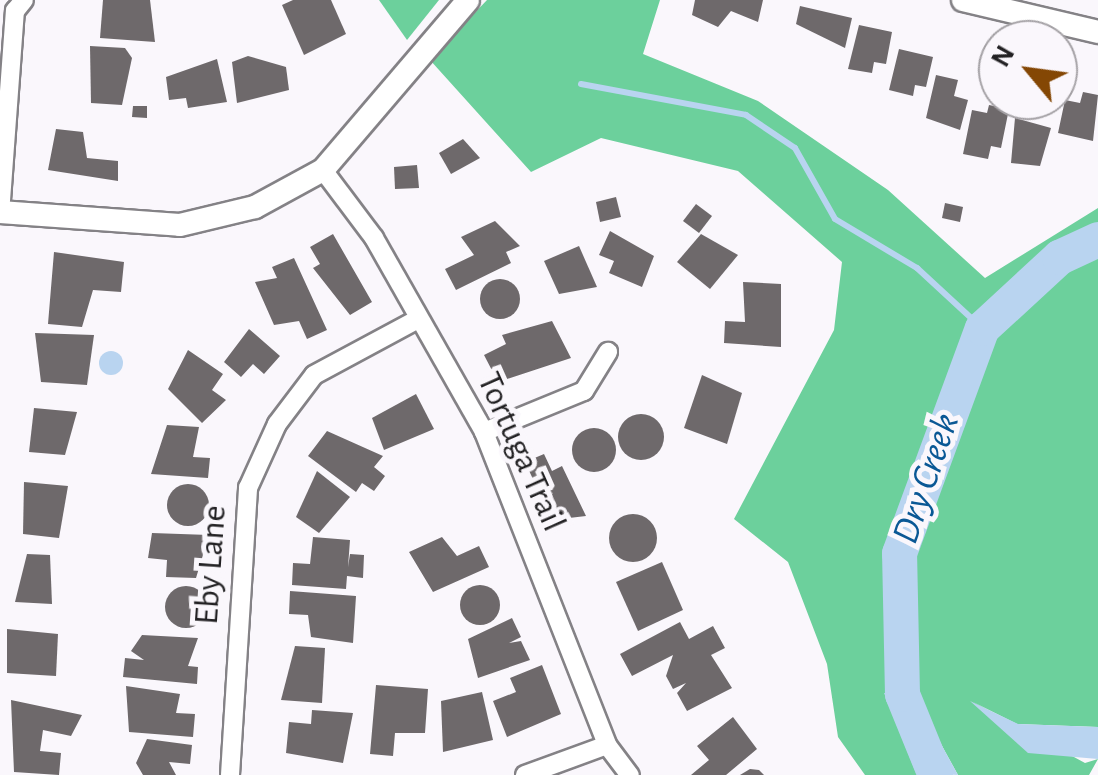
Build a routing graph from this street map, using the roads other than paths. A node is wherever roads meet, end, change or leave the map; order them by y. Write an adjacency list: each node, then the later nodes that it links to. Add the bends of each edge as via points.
1 (24, 0): 6 (street, via 16,11)
2 (468, 0): 5 (street)
3 (964, 0): 4 (street)
4 (1098, 32)
5 (323, 170): 6 (street, via 220,221); 7 (street, Tortuga Trail)
6 (0, 213)
7 (418, 319): 9 (street, Tortuga Trail); 11 (street, Eby Lane, via 314,376 276,424 248,488)
8 (608, 352): 9 (street, via 584,390)
9 (484, 432): 10 (street, Tortuga Trail)
10 (607, 745): 12 (street); 13 (street, Tortuga Trail)
11 (230, 775)
12 (525, 775)
13 (630, 775)

